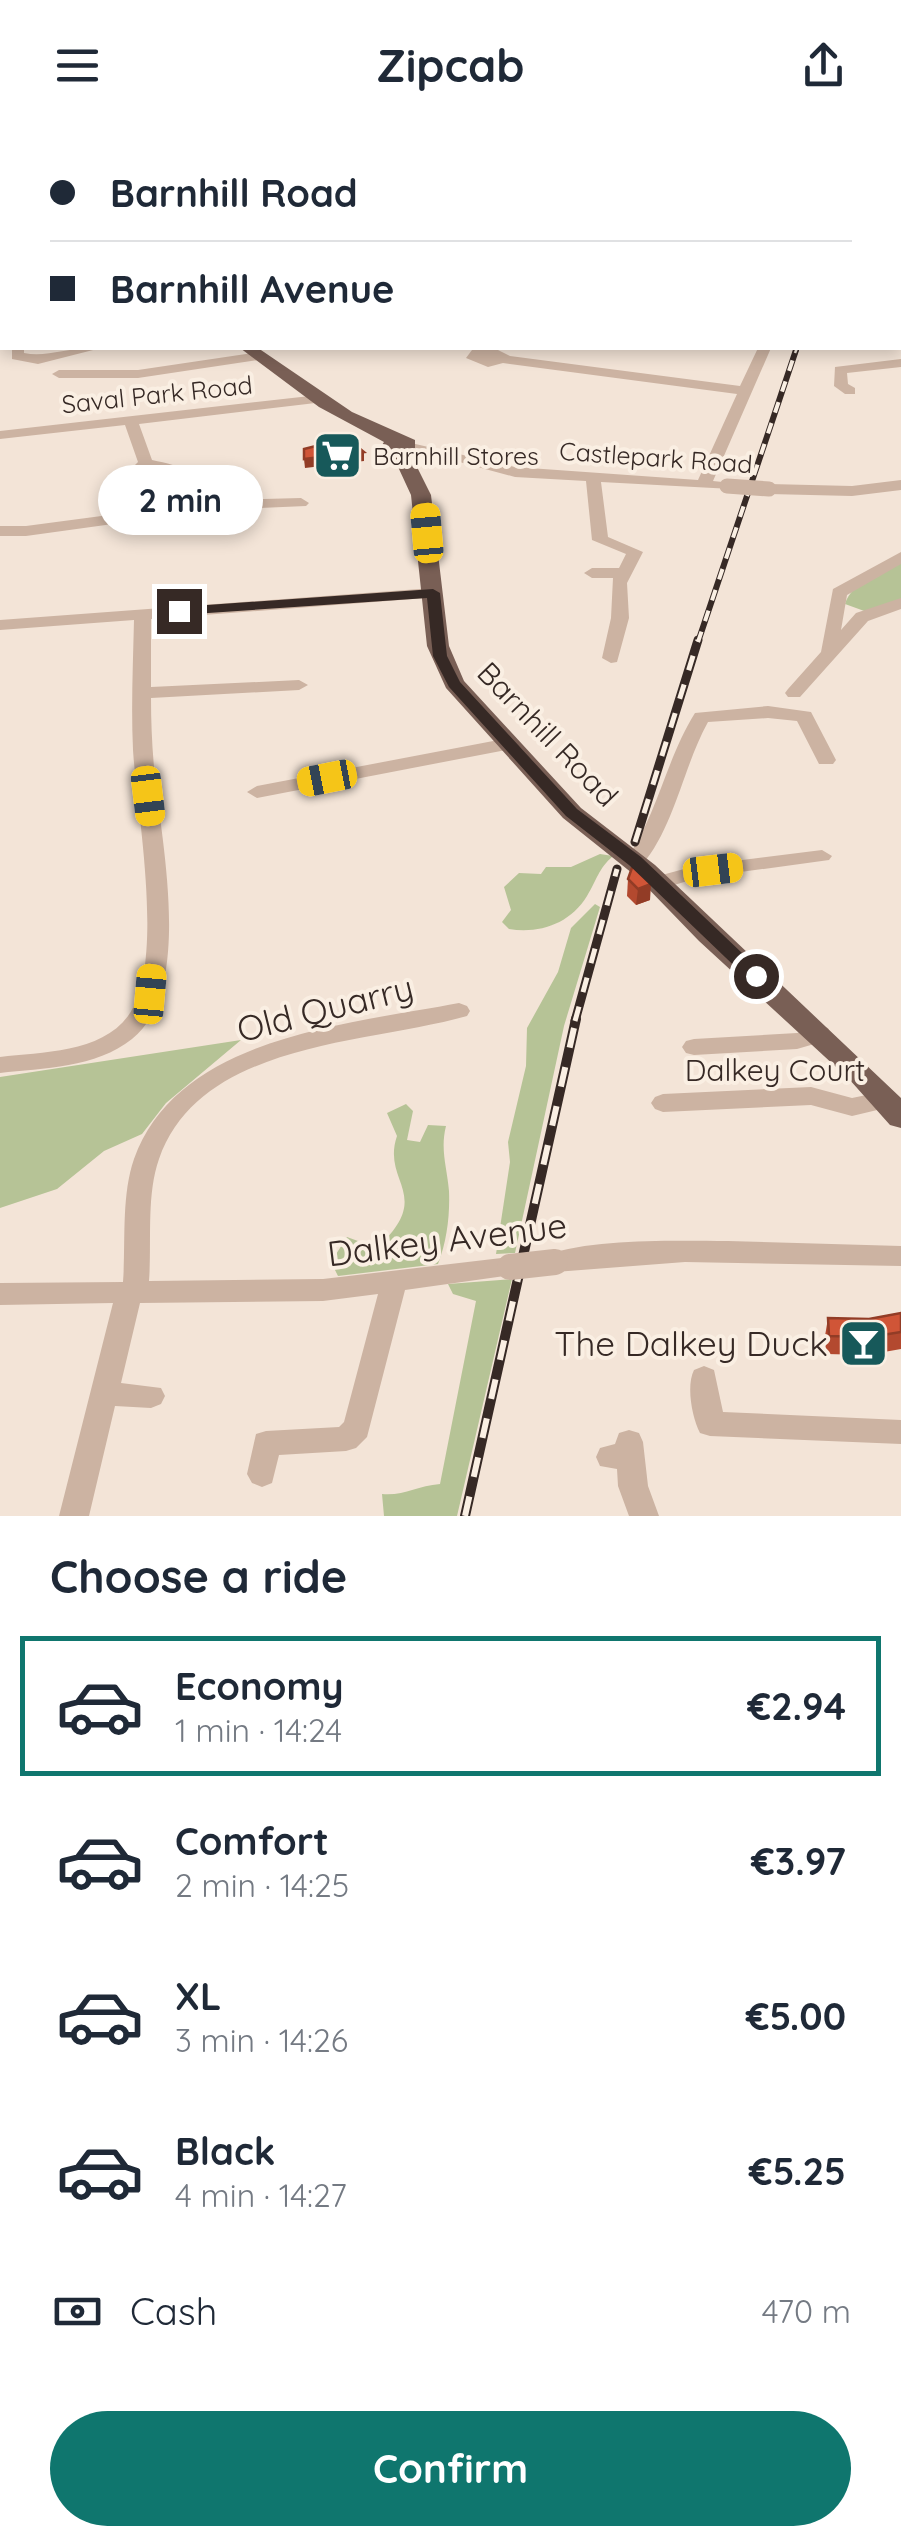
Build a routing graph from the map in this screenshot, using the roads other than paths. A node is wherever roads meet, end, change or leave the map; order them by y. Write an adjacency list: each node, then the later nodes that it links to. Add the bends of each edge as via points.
1 (16, 350): 2 (street, via 38,360); 6 (street)
2 (85, 350)
3 (763, 350): 10 (street)
4 (254, 352): 8 (street, via 138,374); 11 (main road)
5 (504, 359): 10 (street)
6 (0, 360)
7 (901, 364): 9 (street, via 840,370 841,386)
8 (59, 374)
9 (850, 390)
10 (745, 391): 17 (street)
11 (319, 399): 12 (street, Saval Park Road); 14 (main road)
12 (130, 420): 13 (street, Saval Park Road); 15 (street)
13 (0, 436)
14 (402, 447): 16 (street, Castlepark Road, via 515,472); 26 (main road, Barnhill Road, via 421,495)
15 (146, 463): 20 (street, via 198,480); 21 (street, via 122,486)
16 (592, 478): 17 (street, Castlepark Road); 25 (street, via 600,540 635,552)
17 (704, 484): 18 (street, Castlepark Road, bridge, via 852,491)
18 (901, 485)
19 (301, 503): 20 (street)
20 (214, 506): 21 (street)
21 (116, 517): 22 (street)
22 (0, 531)
23 (901, 558): 28 (street, via 839,593)
24 (592, 573): 25 (street)
25 (626, 573): 33 (street, via 619,583)
26 (433, 593): 29 (street); 37 (main road, Barnhill Road, via 446,671)
27 (901, 603): 30 (street)
28 (836, 612): 30 (street); 32 (street)
29 (144, 613): 31 (street); 36 (street)
30 (862, 617): 32 (street)
31 (0, 625)
32 (828, 652): 35 (street)
33 (611, 658)
34 (299, 685): 36 (street)
35 (794, 692)
36 (141, 693): 46 (street, via 159,886 147,1005 127,1031 95,1050)
37 (509, 744): 39 (street); 41 (main road, Barnhill Road, via 572,813)
38 (826, 760): 41 (street, via 804,716 702,717)
39 (256, 792)
40 (822, 856): 42 (street, via 695,872)
41 (635, 861): 42 (main road, Barnhill Road)
42 (658, 884): 44 (main road, Barnhill Road)
43 (459, 1011): 51 (street, Old Quarry, via 250,1059 176,1106 146,1159)
44 (820, 1034): 45 (street); 48 (main road, Barnhill Road)
45 (694, 1047)
46 (0, 1065)
47 (663, 1103): 48 (street, Dalkey Court, via 810,1096)
48 (894, 1108)
49 (901, 1256): 50 (street, Dalkey Avenue, bridge, via 625,1252)
50 (394, 1282): 51 (street, Dalkey Avenue, via 310,1291); 58 (street, via 357,1428 346,1438 266,1443)
51 (131, 1292): 52 (street, Dalkey Avenue); 54 (street, Old Quarry)
52 (0, 1294)
53 (704, 1378): 56 (street, via 710,1424)
54 (104, 1394): 55 (street); 59 (street, Old Quarry)
55 (151, 1396)
56 (901, 1432)
57 (623, 1452): 60 (street)
58 (262, 1474)
59 (74, 1516)
60 (644, 1516)

